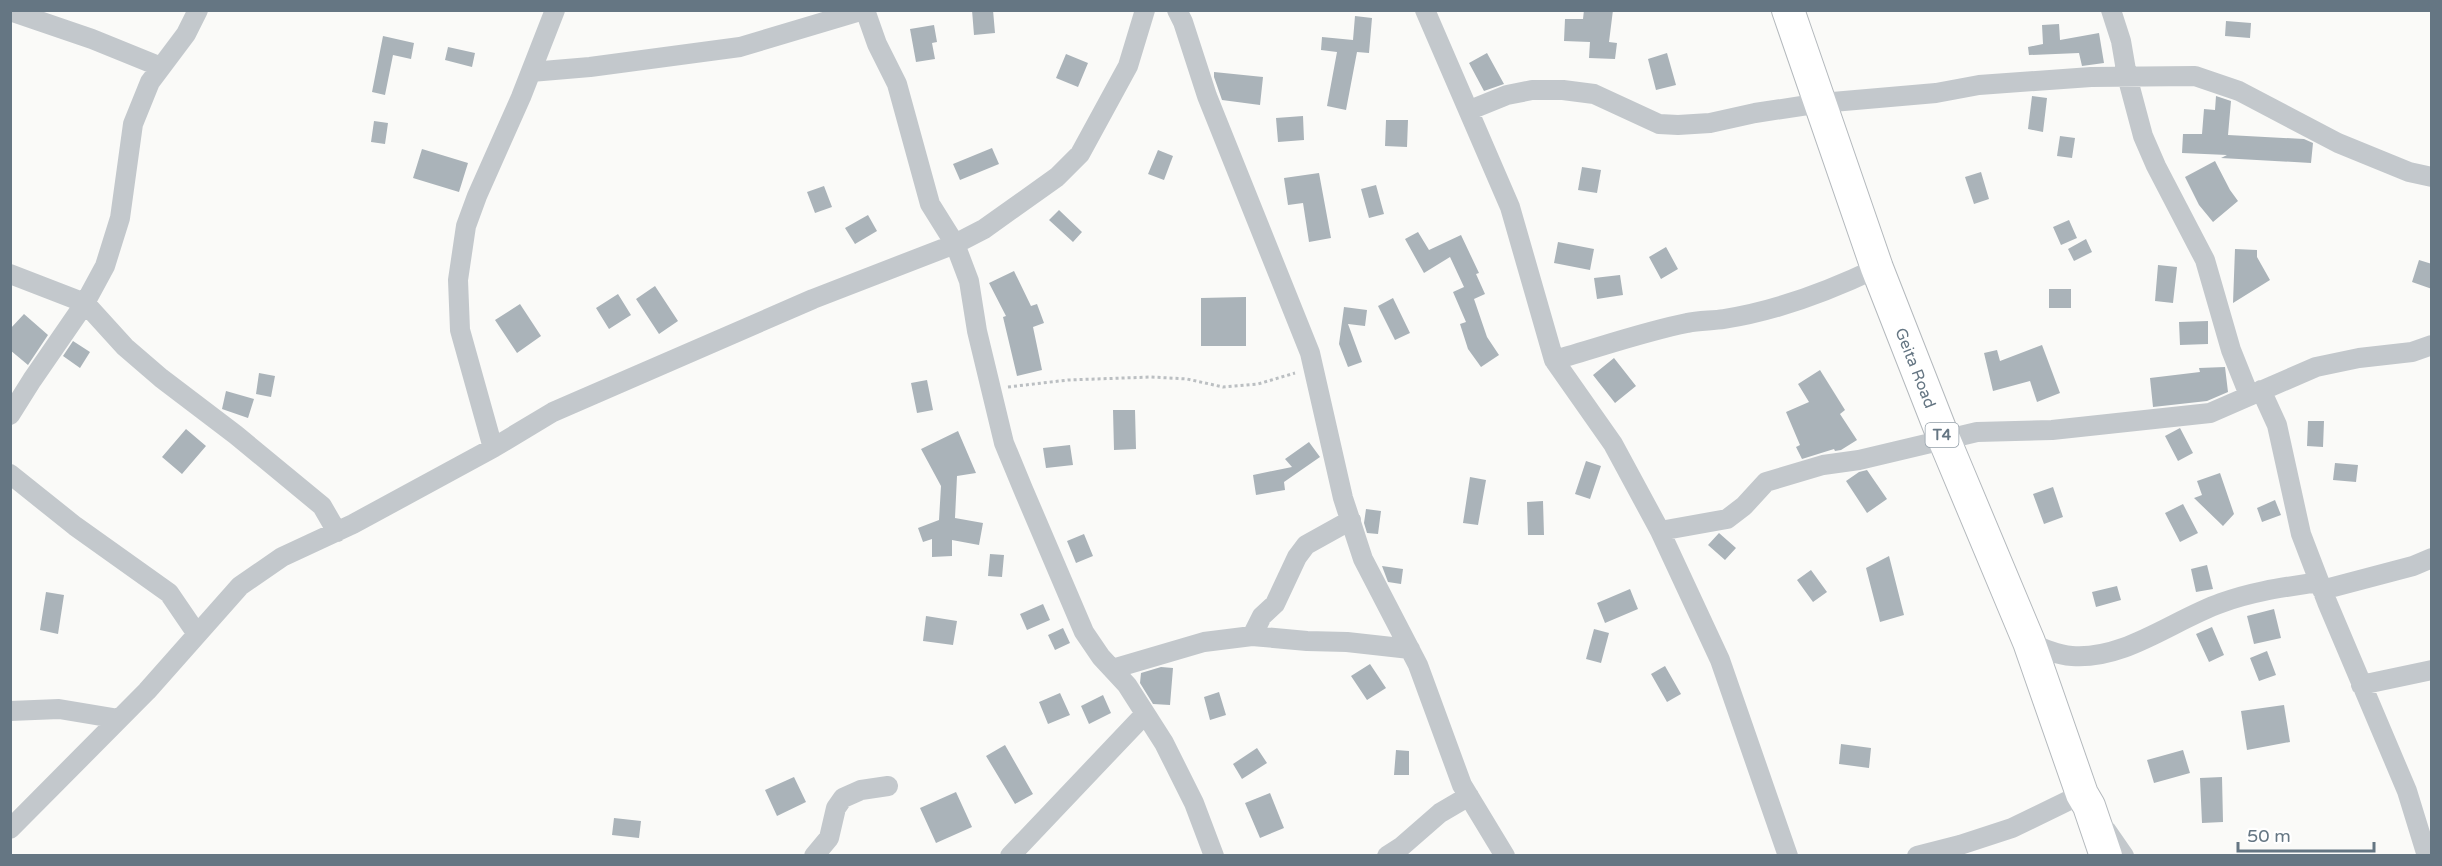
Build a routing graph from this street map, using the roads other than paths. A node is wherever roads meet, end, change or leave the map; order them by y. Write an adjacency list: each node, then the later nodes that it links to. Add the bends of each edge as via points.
1 (198, 10): 10 (street, via 186,34)
2 (555, 10): 11 (street)
3 (864, 10): 11 (street, via 740,47); 16 (street, via 897,84 930,204)
4 (1145, 10): 16 (street, via 1128,66 1080,154 1057,177 984,229)
5 (1177, 10): 27 (street, via 1207,96 1310,353)
6 (1425, 10): 14 (street)
7 (1788, 10): 13 (highway, Geita Road / T4)
8 (2111, 10): 12 (street)
9 (10, 11): 10 (street)
10 (161, 67): 19 (street, via 150,82 133,124 120,218 105,266)
11 (531, 72): 25 (street, via 466,226 458,280 460,330)
12 (2127, 76): 13 (street, via 1979,85 1936,93); 15 (street, via 2195,76 2239,91 2338,143 2409,172); 22 (street, via 2156,166 2205,260 2231,350)
13 (1821, 103): 14 (street, via 1678,125 1659,124 1594,94 1563,90 1507,95); 17 (highway, Geita Road / T4)
14 (1470, 110): 21 (street, via 1510,207)
15 (2432, 177)
16 (955, 244): 25 (street, via 813,298 553,412); 36 (street, via 969,281 1004,443 1084,632)
17 (1877, 268): 21 (street, via 1840,285 1759,311 1655,330); 24 (highway, Geita Road / T4)
18 (10, 274): 19 (street)
19 (84, 303): 23 (street); 29 (street, via 125,347 322,506)
20 (2432, 345): 22 (street, via 2412,352 2316,367)
21 (1554, 360): 28 (street, via 1613,444)
22 (2255, 393): 24 (street, via 2210,413 2052,430 1977,432); 31 (street, via 2277,425 2301,534)
23 (10, 415)
24 (1944, 439): 28 (street, via 1794,472 1766,482 1727,519); 34 (highway, Geita Road / T4)
25 (493, 448): 29 (street)
26 (10, 474): 32 (street, via 169,593)
27 (1351, 520): 33 (street, via 1306,545 1275,604 1262,616); 35 (street, via 1363,559)
28 (1660, 531): 54 (street, via 1720,660)
29 (337, 532): 32 (street, via 282,557 240,586)
30 (2432, 558): 31 (street, via 2413,566)
31 (2320, 586): 34 (street, via 2262,590 2221,603 2155,635 2092,656 2070,656); 38 (street)
32 (196, 634): 41 (street)
33 (1252, 636): 35 (street); 36 (street, via 1204,642)
34 (2029, 642): 44 (highway, Geita Road / T4)
35 (1410, 649): 43 (street)
36 (1112, 669): 40 (street)
37 (2432, 670): 38 (street)
38 (2361, 685): 46 (street)
39 (10, 711): 41 (street, via 59,710)
40 (1145, 714): 50 (street); 51 (street, via 1194,803)
41 (119, 719): 45 (street)
42 (888, 786): 47 (street, via 861,790 843,798 836,808)
43 (1468, 796): 52 (street); 53 (street)
44 (2085, 800): 55 (street, via 2012,828); 56 (highway, Geita Road / T4); 57 (street)
45 (10, 829)
46 (2426, 829): 58 (street)
47 (829, 838): 48 (street); 49 (street)
48 (814, 855)
49 (838, 855)
50 (1010, 855)
51 (1214, 855)
52 (1387, 855)
53 (1505, 855)
54 (1788, 855)
55 (1917, 855)
56 (2106, 855)
57 (2124, 855)
58 (2427, 855)

